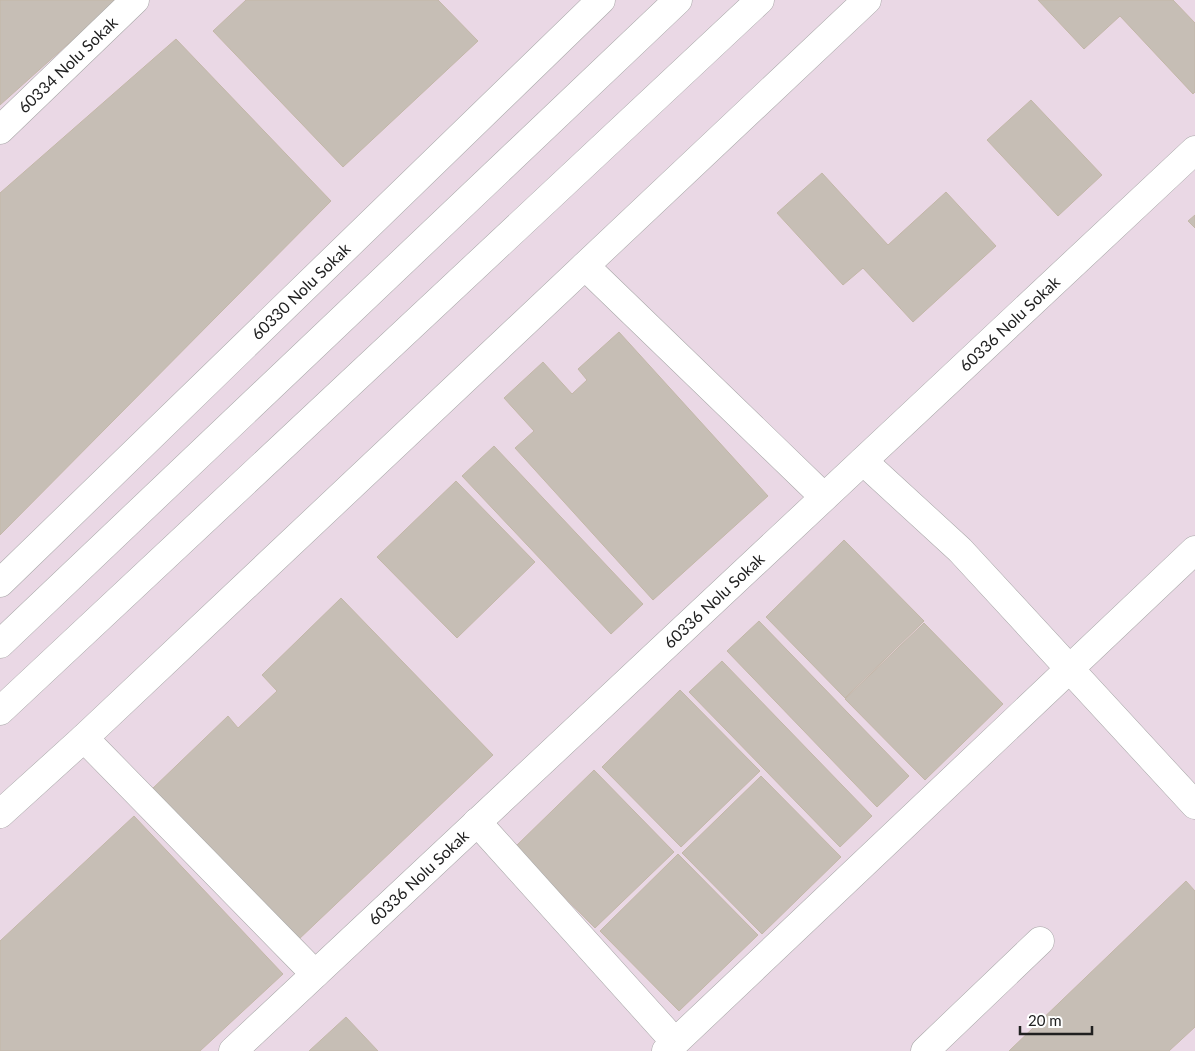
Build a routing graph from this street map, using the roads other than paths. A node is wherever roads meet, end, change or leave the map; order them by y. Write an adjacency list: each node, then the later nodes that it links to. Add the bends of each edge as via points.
1 (135, 0): 6 (street, 60334 Nolu Sokak)
2 (601, 0): 12 (street, 60330 Nolu Sokak)
3 (678, 0): 13 (street)
4 (760, 0): 15 (street)
5 (867, 0): 8 (street)
6 (0, 130)
7 (1195, 150): 9 (street, 60336 Nolu Sokak)
8 (585, 266): 10 (street); 16 (street)
9 (863, 461): 10 (street, 60336 Nolu Sokak); 14 (street, via 960,550)
10 (824, 497): 19 (street, 60336 Nolu Sokak)
11 (1195, 550): 14 (street)
12 (0, 583)
13 (0, 644)
14 (1069, 669): 17 (street); 22 (street)
15 (0, 711)
16 (84, 738): 18 (street); 21 (street)
17 (1195, 805)
18 (0, 814)
19 (477, 822): 21 (street, 60336 Nolu Sokak); 22 (street)
20 (1040, 941): 24 (street)
21 (315, 974): 23 (street, 60336 Nolu Sokak)
22 (670, 1046)
23 (233, 1051)
24 (925, 1051)

